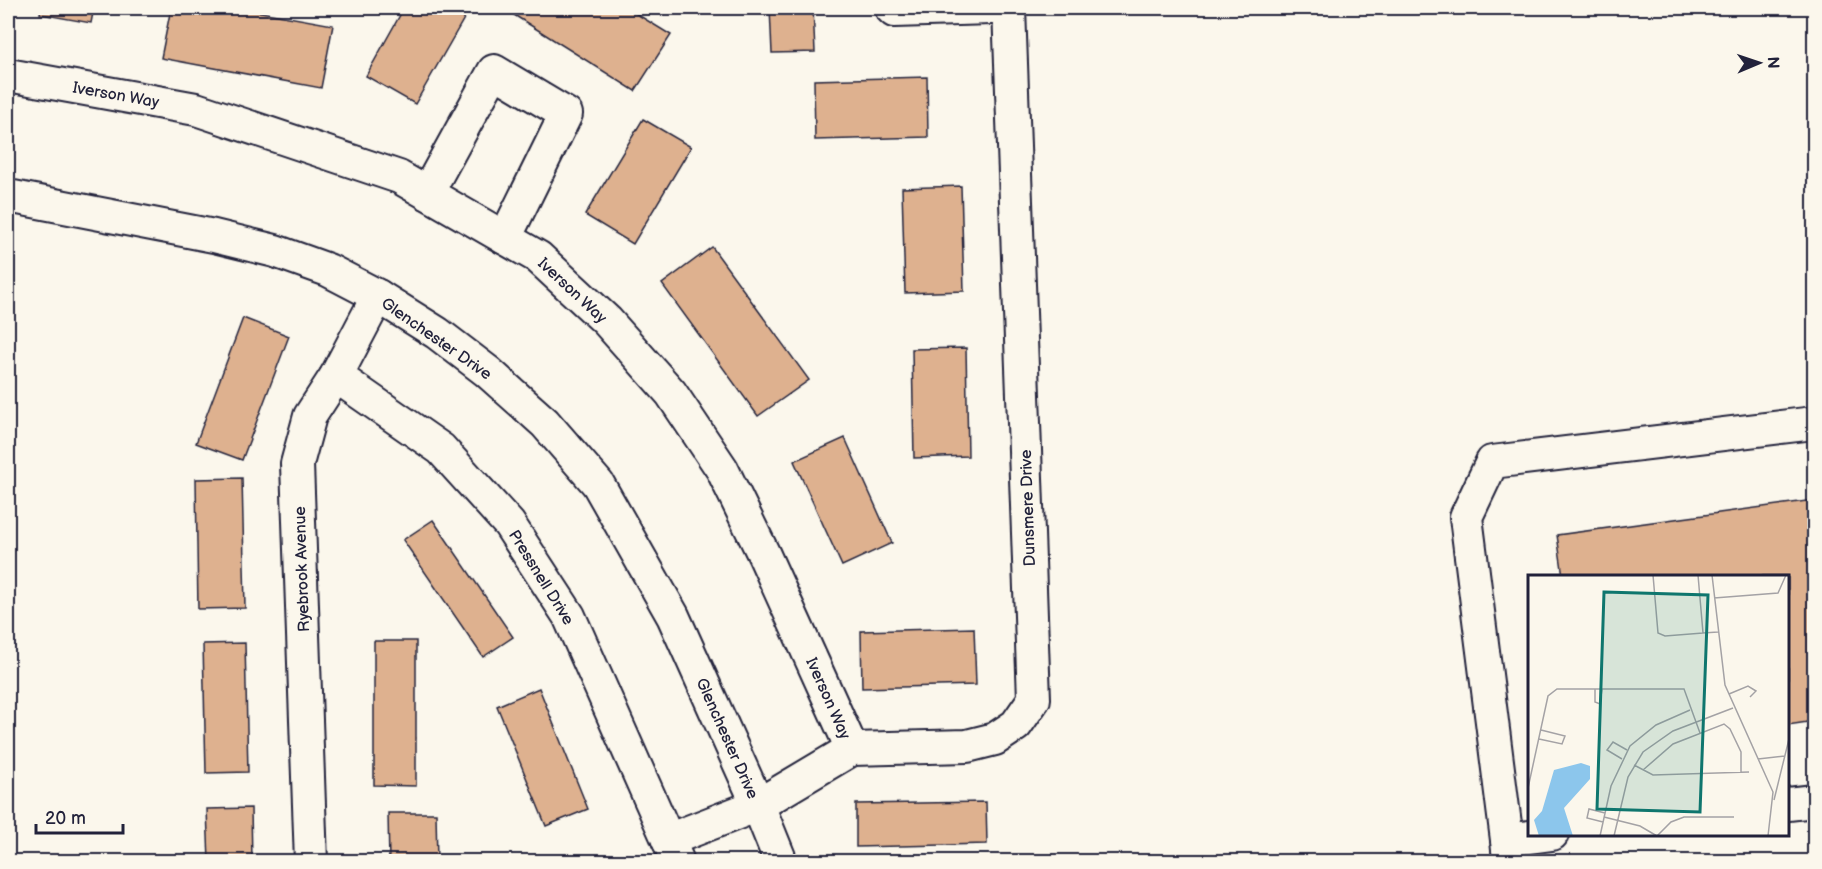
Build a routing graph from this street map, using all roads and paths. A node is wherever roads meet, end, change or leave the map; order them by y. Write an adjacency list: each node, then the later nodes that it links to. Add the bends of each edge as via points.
1 (891, 8): 2 (street)
2 (991, 8)
3 (1009, 8): 11 (street, Dunsmere Drive, via 1034,699 1016,725 994,739 967,746)
4 (8, 75): 5 (street, Iverson Way, via 196,109 399,177)
5 (427, 193): 7 (street, Iverson Way); 7 (street, via 494,71 566,114)
6 (8, 196): 8 (street, Glenchester Drive, via 275,251 328,270)
7 (505, 238): 11 (street, Iverson Way, via 538,257 608,321 671,393 722,469)
8 (378, 296): 9 (street, Ryebrook Avenue); 14 (street, Glenchester Drive, via 488,372 545,423 598,484 673,616)
9 (336, 376): 16 (street, Pressnell Drive, via 441,449 509,524 569,616); 18 (street, Ryebrook Avenue, via 310,416 297,464)
10 (1815, 423): 17 (street, via 1492,462 1466,517)
11 (852, 749): 14 (street, Dunsmere Drive)
12 (1815, 801): 13 (street)
13 (1789, 804)
14 (758, 805): 16 (street, Pressnell Drive); 19 (street, Glenchester Drive)
15 (1547, 836): 17 (street)
16 (673, 851)
17 (1508, 851)
18 (310, 861)
19 (781, 861)

